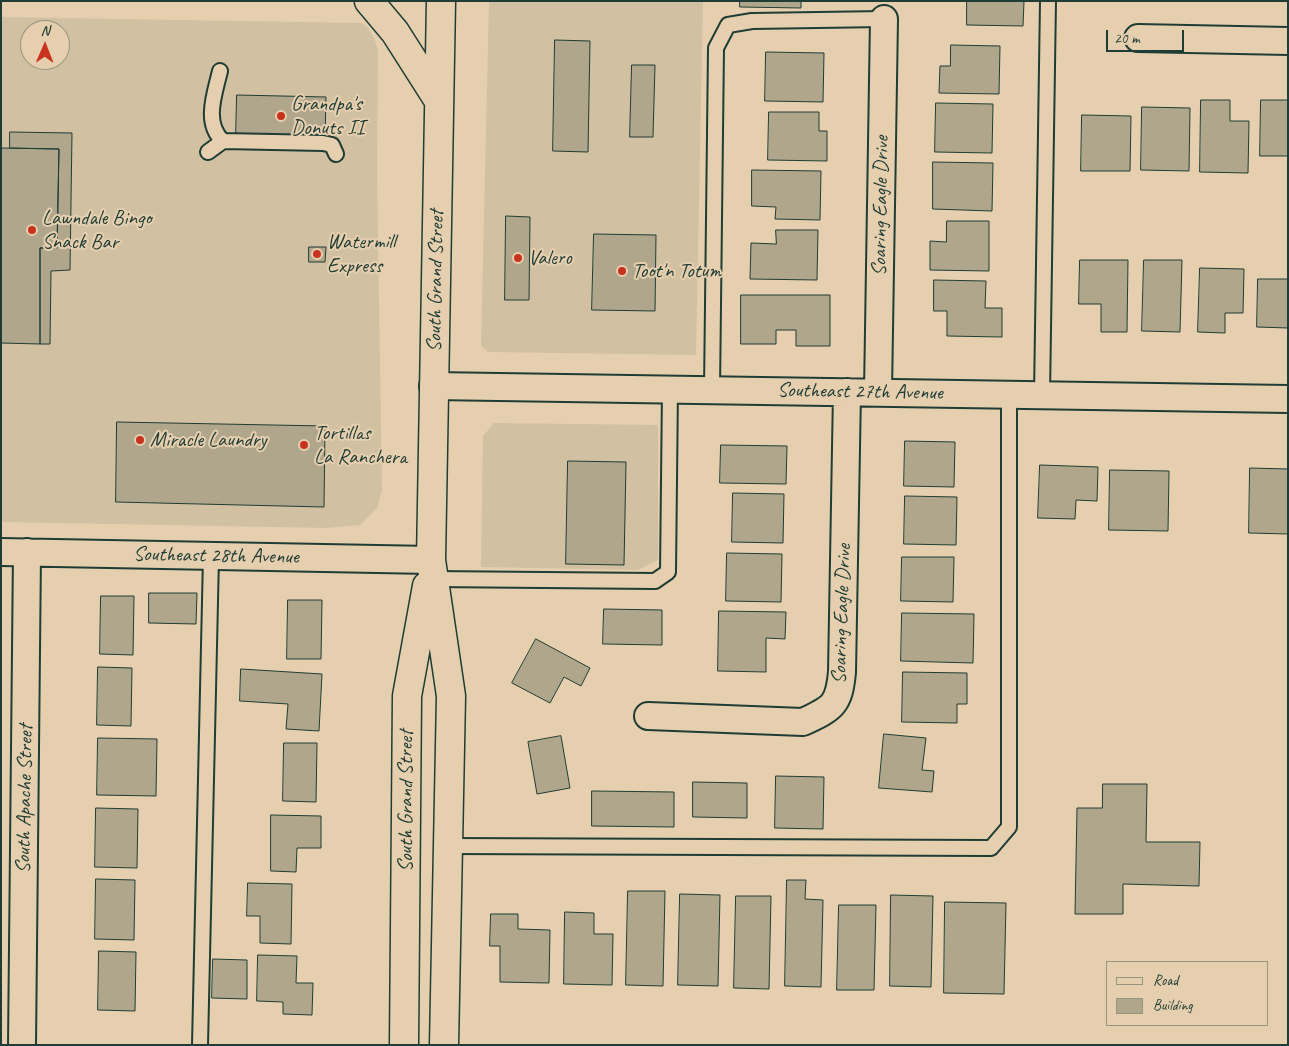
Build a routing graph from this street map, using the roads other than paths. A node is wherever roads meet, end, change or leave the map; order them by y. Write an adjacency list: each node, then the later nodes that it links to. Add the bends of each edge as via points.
1 (369, 1): 8 (main road, via 395,32)
2 (441, 1): 8 (main road, South Grand Street)
3 (1048, 1): 18 (lane)
4 (884, 19): 14 (lane, via 752,21 728,25 716,48); 16 (street, Soaring Eagle Drive)
5 (1138, 38): 6 (street)
6 (1288, 42)
7 (220, 70): 9 (lane, via 211,123 215,134)
8 (439, 101): 12 (main road, South Grand Street)
9 (223, 140): 10 (lane); 11 (lane, via 323,143 332,145)
10 (208, 152)
11 (336, 154)
12 (433, 386): 13 (street, Southeast 27th Avenue); 23 (main road, South Grand Street)
13 (670, 389): 14 (street, Southeast 27th Avenue); 23 (lane, via 668,572 655,581)
14 (712, 390): 15 (street, Southeast 27th Avenue)
15 (847, 392): 16 (street, Southeast 27th Avenue); 24 (street, Soaring Eagle Drive, via 840,695 826,711 804,722)
16 (878, 392): 17 (street, Southeast 27th Avenue)
17 (1009, 395): 18 (street, Southeast 27th Avenue); 25 (lane, via 1009,827 991,848)
18 (1042, 395): 19 (street, Southeast 27th Avenue)
19 (1288, 399)
20 (1, 552): 21 (street, Southeast 28th Avenue)
21 (27, 552): 22 (street, Southeast 28th Avenue); 26 (street, South Apache Street)
22 (211, 557): 23 (street, Southeast 28th Avenue); 27 (lane)
23 (432, 570): 25 (main road, South Grand Street, via 451,696); 28 (main road, South Grand Street, via 407,696)
24 (648, 716)
25 (448, 846): 29 (main road, South Grand Street)
26 (22, 1045)
27 (200, 1045)
28 (404, 1045)
29 (444, 1045)

